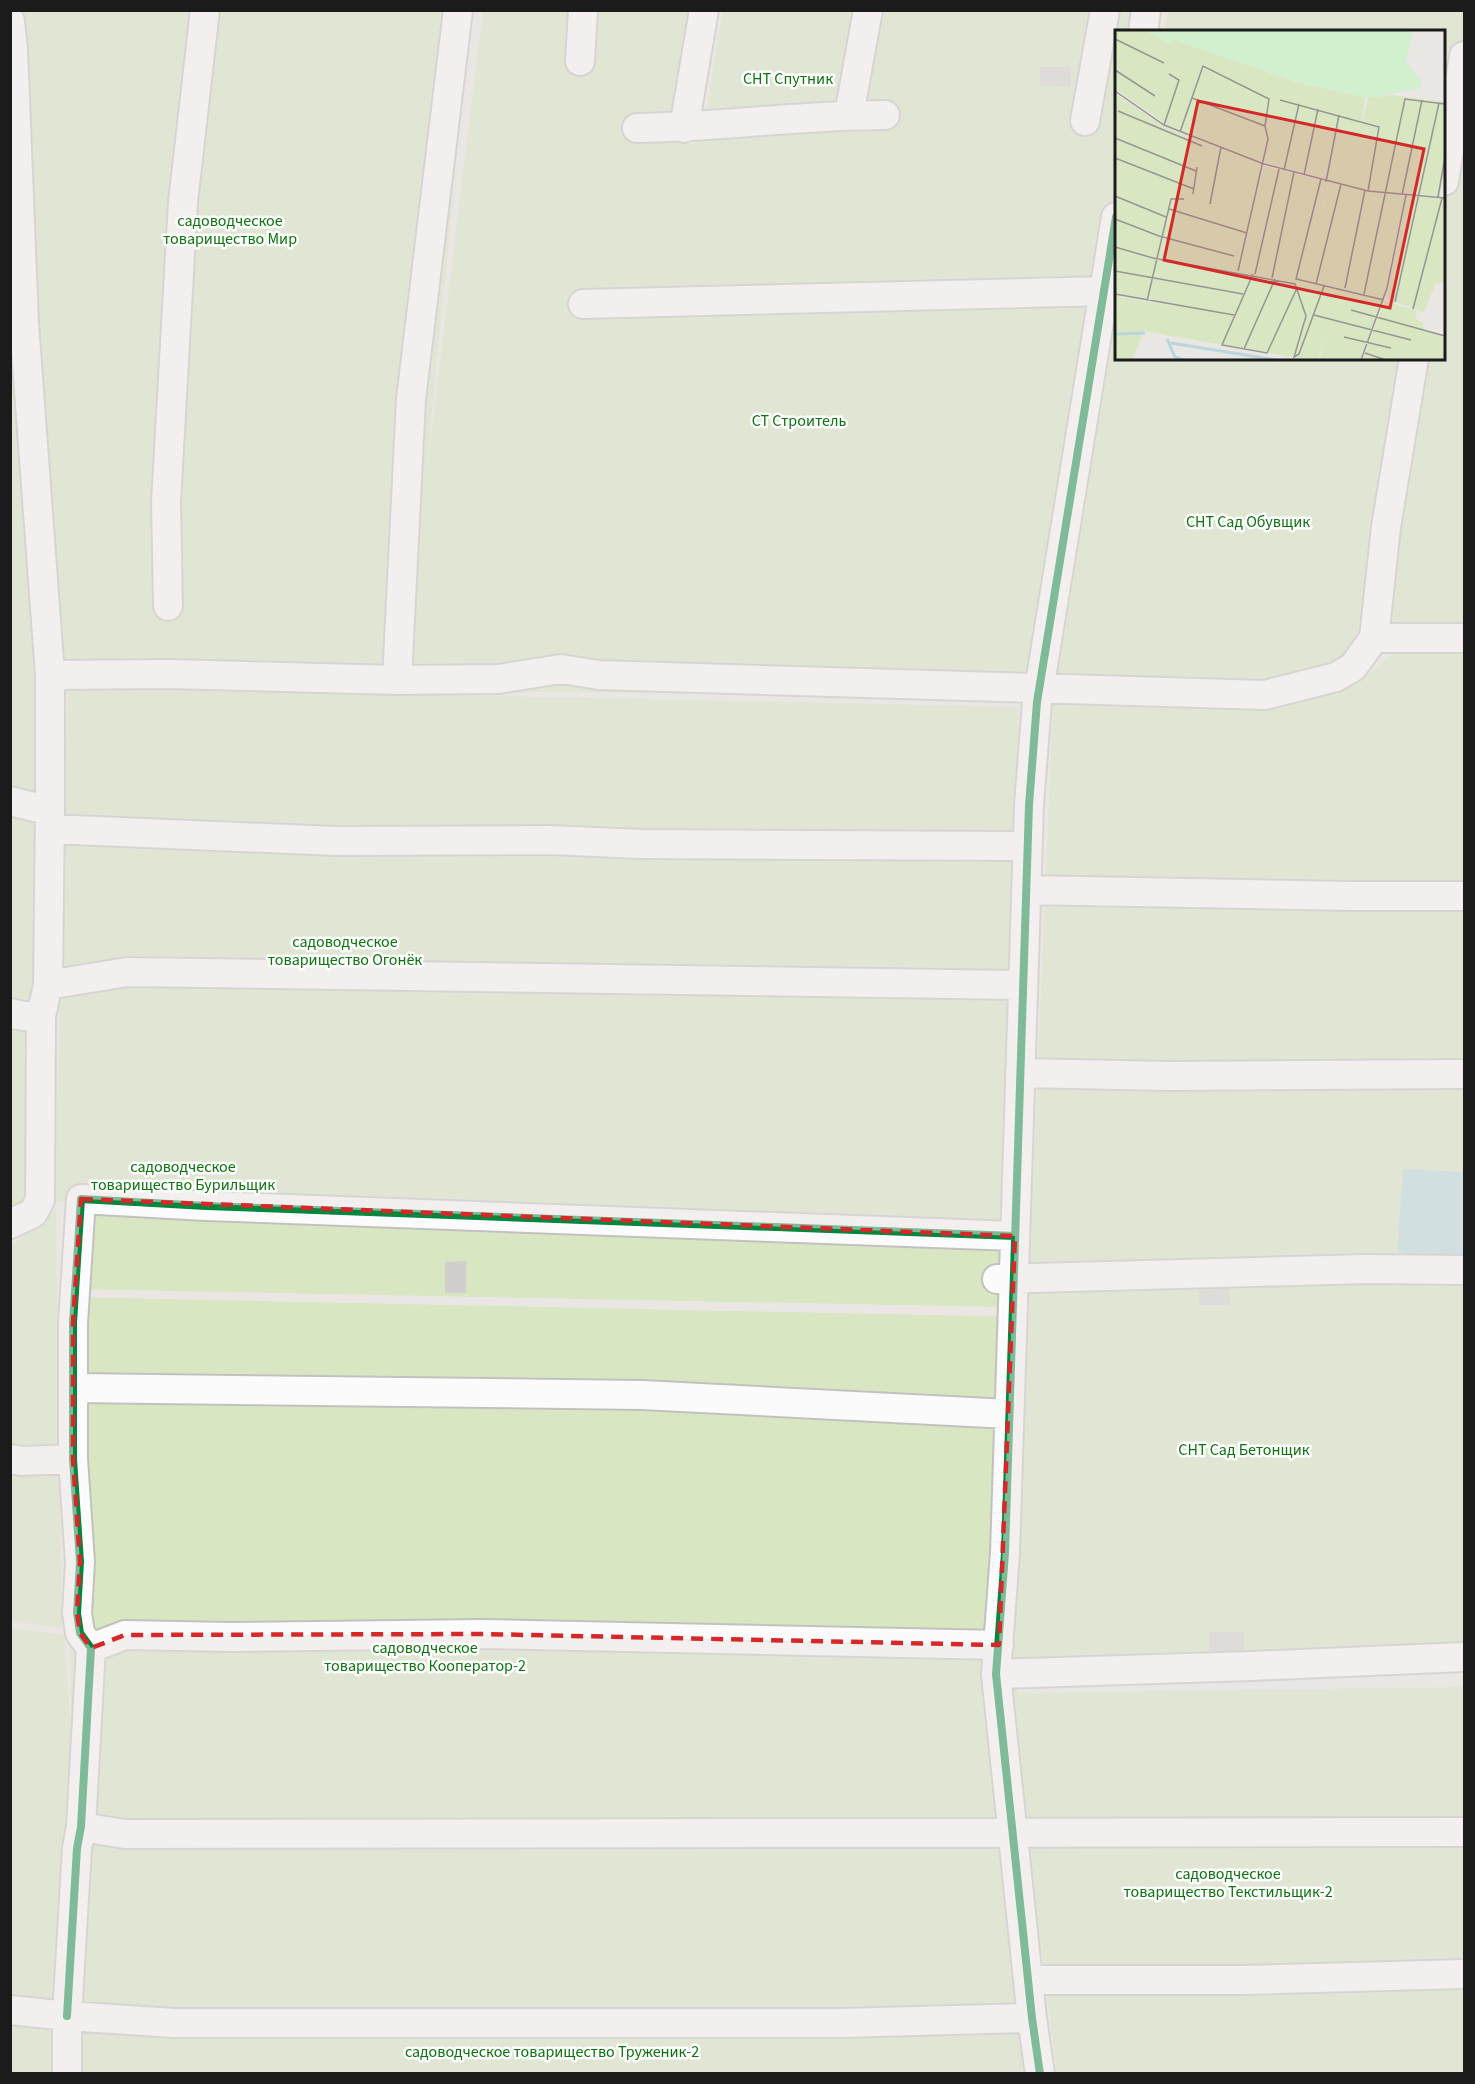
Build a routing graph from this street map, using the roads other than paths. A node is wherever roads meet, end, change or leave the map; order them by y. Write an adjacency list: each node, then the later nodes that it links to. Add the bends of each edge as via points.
1 (205, 10): 22 (street, via 183,202 166,502)
2 (458, 10): 26 (street, via 411,399)
3 (582, 10): 11 (street)
4 (704, 10): 16 (street)
5 (868, 10): 12 (street)
6 (1105, 10): 14 (street)
7 (1146, 10): 9 (street)
8 (10, 21): 25 (street, via 24,323)
9 (1143, 30)
10 (1464, 56): 17 (street)
11 (580, 61)
12 (849, 115): 13 (street); 16 (street)
13 (885, 115)
14 (1084, 121)
15 (637, 128): 16 (street)
16 (684, 128)
17 (1445, 169)
18 (1115, 224): 19 (street)
19 (1106, 291): 20 (street); 27 (street)
20 (583, 304)
21 (1414, 360): 23 (street, via 1386,527)
22 (168, 606)
23 (1374, 638): 24 (street); 27 (street, via 1353,668 1336,677 1265,695)
24 (1464, 638)
25 (50, 675): 26 (street); 29 (street)
26 (397, 680): 27 (street, via 498,679 561,669 599,675)
27 (1040, 689): 30 (street)
28 (10, 801): 29 (street)
29 (50, 820): 30 (street, via 336,841); 33 (street)
30 (1027, 846): 31 (street)
31 (1026, 890): 32 (street); 34 (street)
32 (1464, 896)
33 (48, 985): 34 (street, via 127,972); 36 (street)
34 (1023, 985): 37 (street)
35 (10, 1013): 36 (street)
36 (41, 1016): 39 (street, via 40,1200 33,1213)
37 (1020, 1073): 38 (street); 40 (street)
38 (1464, 1074)
39 (10, 1224)
40 (1015, 1236): 42 (street); 43 (street, via 81,1199 73,1323)
41 (1464, 1270): 42 (street)
42 (1005, 1278): 44 (street)
43 (74, 1388): 44 (street, via 642,1395); 46 (street)
44 (1009, 1414): 47 (street)
45 (10, 1459): 46 (street)
46 (73, 1459): 48 (street, via 80,1563 77,1612 80,1633)
47 (999, 1645): 48 (street, via 482,1634 125,1635); 50 (street)
48 (91, 1648): 51 (street)
49 (1464, 1657): 50 (street)
50 (996, 1674): 53 (street)
51 (81, 1827): 53 (street, via 126,1834); 57 (street)
52 (1464, 1832): 53 (street)
53 (1013, 1833): 55 (street)
54 (1464, 1974): 55 (street)
55 (1028, 1980): 58 (street)
56 (10, 2010): 57 (street)
57 (67, 2016): 58 (street, via 174,2023 841,2023); 59 (street)
58 (1032, 2018): 60 (street)
59 (67, 2073)
60 (1040, 2073)

